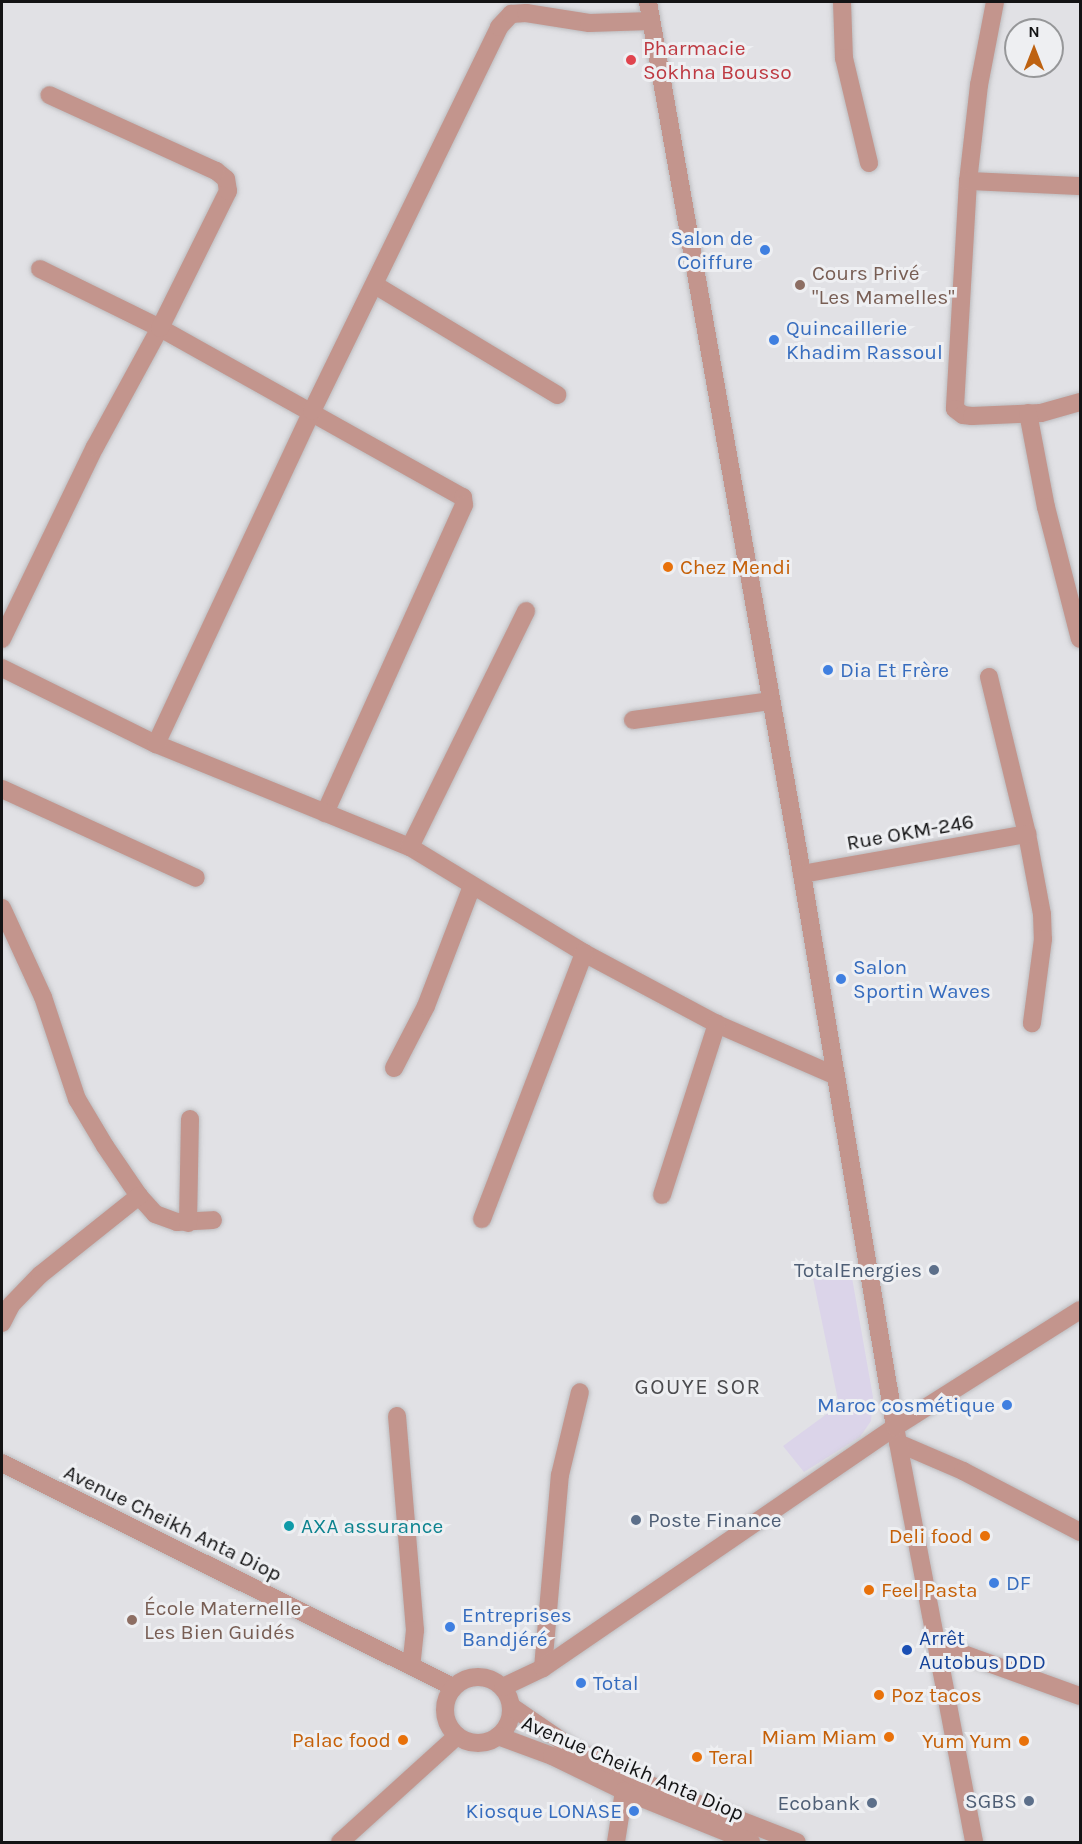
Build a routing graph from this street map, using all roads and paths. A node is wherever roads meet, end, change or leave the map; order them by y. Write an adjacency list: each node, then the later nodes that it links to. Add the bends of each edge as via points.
1 (648, 2): 4 (street)
2 (842, 2): 6 (street, via 844,58)
3 (996, 2): 7 (street, via 979,86)
4 (651, 21): 10 (street, via 589,23 511,14 499,27); 21 (street)
5 (49, 95): 11 (street, via 226,179 228,191)
6 (868, 163)
7 (969, 181): 8 (street); 15 (street, via 955,409 972,416)
8 (1080, 186)
9 (40, 269): 11 (street)
10 (375, 285): 12 (street); 14 (street)
11 (160, 328): 14 (street); 17 (street, via 95,447)
12 (557, 395)
13 (1080, 402): 15 (street)
14 (312, 411): 23 (street); 25 (street, via 456,491 463,497 464,505)
15 (1028, 413): 18 (street, via 1046,507)
16 (526, 611): 27 (street)
17 (2, 639)
18 (1080, 639)
19 (2, 668): 23 (street)
20 (989, 677): 26 (street)
21 (770, 701): 22 (street); 28 (street)
22 (633, 720)
23 (156, 744): 25 (street)
24 (2, 789): 29 (street)
25 (325, 813): 27 (street)
26 (1027, 834): 28 (street, Rue OKM-246); 33 (street, via 1043,939)
27 (411, 847): 30 (street)
28 (802, 874): 36 (street)
29 (196, 878)
30 (472, 886): 32 (street); 35 (street, via 426,1006)
31 (2, 908): 39 (street, via 44,997 77,1098)
32 (584, 953): 34 (street); 40 (street)
33 (1032, 1023)
34 (717, 1024): 36 (street); 38 (street)
35 (394, 1068)
36 (834, 1075): 47 (street)
37 (189, 1119): 42 (street)
38 (662, 1195)
39 (139, 1196): 42 (street, via 155,1214); 44 (street, via 40,1275 11,1305)
40 (482, 1219)
41 (213, 1220): 42 (street)
42 (188, 1223)
43 (1080, 1310): 47 (street)
44 (2, 1323)
45 (580, 1392): 52 (street, via 560,1475)
46 (397, 1416): 51 (street, via 415,1630)
47 (896, 1435): 49 (street); 50 (street); 52 (street)
48 (2, 1463): 51 (street, Avenue Cheikh Anta Diop)
49 (1080, 1532)
50 (936, 1644): 55 (street); 64 (street)
51 (411, 1666): 53 (street, Avenue Cheikh Anta Diop)
52 (543, 1668): 54 (street)
53 (453, 1687): 54 (street, via 472,1677 484,1677); 57 (street, via 444,1707 449,1728)
54 (503, 1687): 56 (street)
55 (1080, 1695)
56 (512, 1707): 58 (street, via 506,1728); 63 (street, Avenue Cheikh Anta Diop, via 575,1750 642,1782)
57 (457, 1736): 58 (street, via 477,1743); 60 (street)
58 (498, 1736): 59 (street, Avenue Cheikh Anta Diop, via 552,1756)
59 (624, 1791): 61 (street); 62 (street, Avenue Cheikh Anta Diop)
60 (340, 1842)
61 (616, 1842)
62 (751, 1842)
63 (797, 1842)
64 (974, 1842)

